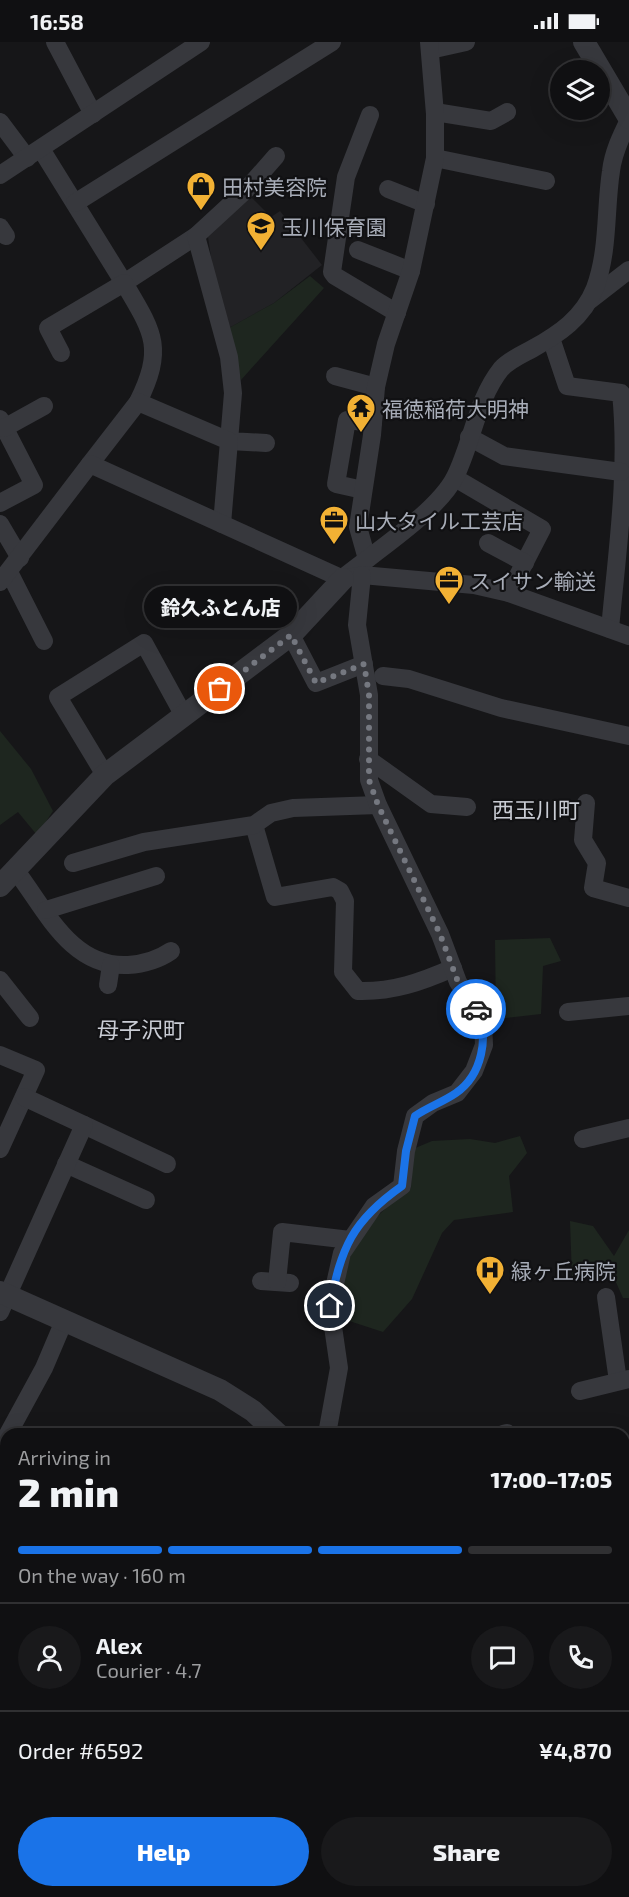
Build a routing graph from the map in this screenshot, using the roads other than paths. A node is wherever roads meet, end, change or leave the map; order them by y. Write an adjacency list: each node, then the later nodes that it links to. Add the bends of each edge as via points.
1 (55, 42): 9 (street)
2 (201, 42): 9 (street)
3 (332, 42): 19 (street)
4 (466, 42): 6 (street)
5 (584, 42): 11 (street)
6 (430, 46): 7 (street)
7 (435, 112): 8 (street, via 491,121); 15 (street)
8 (507, 112)
9 (93, 114): 13 (street)
10 (369, 115): 27 (street, via 346,177 332,272)
11 (629, 119): 26 (street, via 611,170 604,257)
12 (0, 122): 13 (street)
13 (34, 154): 16 (street); 19 (street)
14 (276, 156): 21 (street)
15 (435, 158): 17 (street); 20 (street)
16 (0, 175)
17 (546, 181)
18 (388, 189): 20 (street)
19 (75, 203): 25 (street)
20 (426, 204): 24 (street)
21 (196, 236): 25 (street); 37 (street, via 229,357 233,393)
22 (358, 250): 24 (street)
23 (629, 270): 26 (street)
24 (411, 271): 27 (street)
25 (124, 283): 29 (street, via 48,328); 32 (street, via 151,329 153,340 151,375)
26 (589, 301): 28 (street, via 583,312)
27 (397, 313): 31 (street)
28 (551, 338): 36 (street, via 501,369); 40 (street, via 558,387 621,393)
29 (61, 353)
30 (335, 376): 31 (street)
31 (376, 387): 34 (street)
32 (138, 402): 37 (street); 39 (street)
33 (44, 406): 35 (street)
34 (373, 423): 42 (street); 42 (street, via 347,420 336,484)
35 (4, 434): 43 (street, via 34,485)
36 (469, 437): 40 (street, via 504,456); 41 (street)
37 (229, 441): 38 (street); 45 (street)
38 (266, 443)
39 (90, 464): 45 (street); 48 (street)
40 (621, 472): 51 (street)
41 (454, 478): 47 (street, via 542,529); 49 (street, via 442,496)
42 (363, 490): 49 (street)
43 (0, 503)
44 (0, 524): 48 (street)
45 (222, 524): 49 (street)
46 (489, 543): 47 (street)
47 (525, 563): 50 (street)
48 (10, 571): 54 (street)
49 (358, 571): 50 (street); 52 (street); 55 (street, via 357,625)
50 (509, 593): 51 (street)
51 (610, 630): 53 (street)
52 (291, 635): 55 (street, via 316,683); 57 (street)
53 (629, 636)
54 (44, 641)
55 (364, 664): 59 (street, via 369,695)
56 (383, 676): 58 (street, via 409,679 501,708)
57 (184, 716): 60 (street); 60 (street, via 144,643 57,697)
58 (629, 736)
59 (368, 759): 62 (street, via 369,780); 63 (street, via 431,804)
60 (105, 775): 67 (street)
61 (586, 803): 68 (street, via 583,840 597,862 593,888)
62 (378, 805): 64 (street, via 293,808 271,813); 72 (street)
63 (467, 807)
64 (254, 825): 65 (street, via 144,842); 72 (street, via 275,897 333,887 340,891 345,901 343,972 358,991 385,992 421,983)
65 (73, 864)
66 (156, 876): 69 (street)
67 (8, 879): 69 (street)
68 (629, 898)
69 (46, 910): 71 (street, via 68,943 95,961)
70 (171, 951): 71 (street, via 141,964)
71 (111, 965): 74 (street)
72 (453, 968): 87 (street, via 483,1023 484,1045 474,1071 457,1093 415,1116 402,1186 374,1206)
73 (0, 980): 77 (street)
74 (108, 985)
75 (629, 1006): 76 (street)
76 (568, 1012)
77 (30, 1018)
78 (0, 1055): 79 (street, via 36,1070)
79 (24, 1097): 80 (street); 83 (street)
80 (84, 1125): 84 (street); 85 (street)
81 (629, 1128): 82 (street)
82 (583, 1139)
83 (2, 1140)
84 (66, 1164): 86 (street); 90 (street)
85 (167, 1164)
86 (146, 1200)
87 (350, 1240): 88 (street, via 282,1232); 96 (street, via 342,1252 330,1306 339,1368)
88 (276, 1282)
89 (606, 1298): 92 (street)
90 (2, 1300): 91 (street)
91 (64, 1321): 94 (street); 95 (street, via 220,1390)
92 (624, 1380): 93 (street)
93 (580, 1391)
94 (11, 1428)
95 (271, 1428)
96 (328, 1428)

